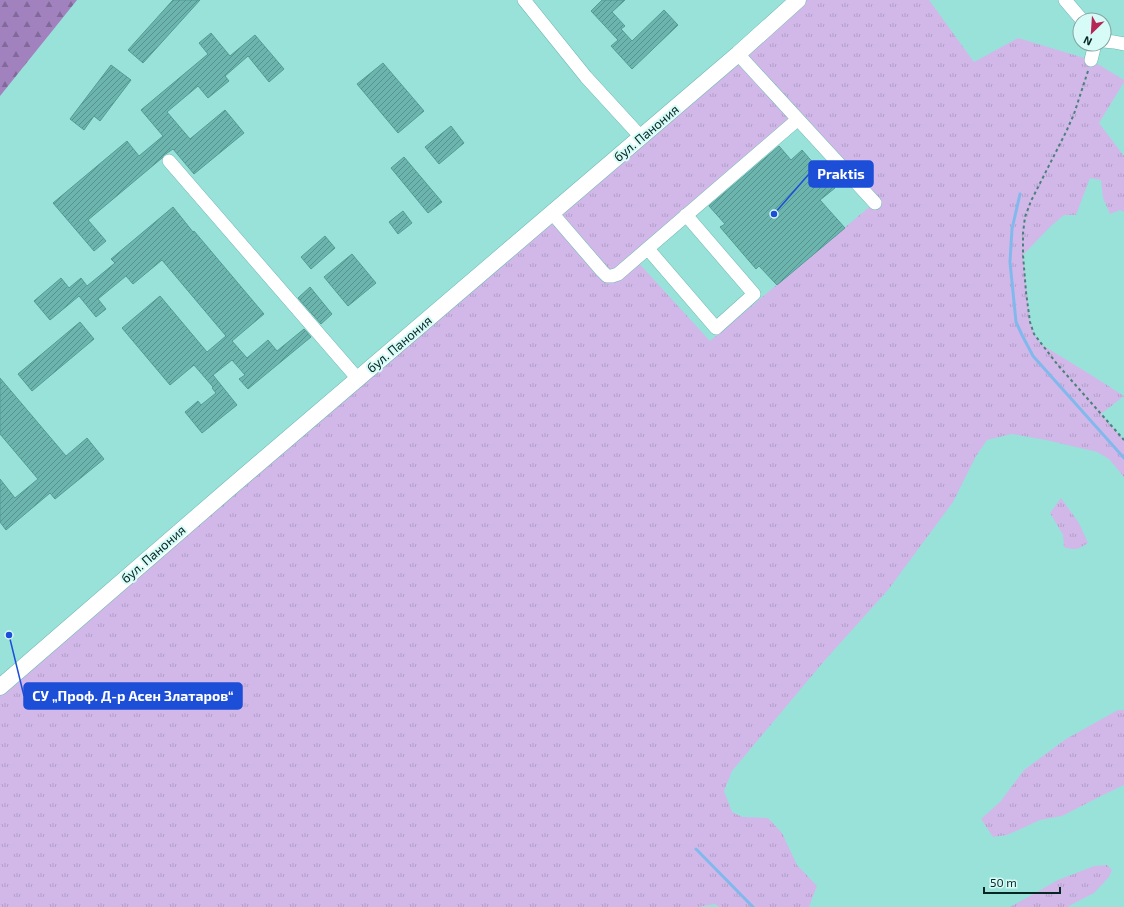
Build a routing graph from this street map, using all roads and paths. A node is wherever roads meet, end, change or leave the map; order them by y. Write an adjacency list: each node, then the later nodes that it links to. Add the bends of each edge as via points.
1 (524, 0): 11 (street, via 586,77)
2 (798, 0): 8 (main road, бул. Панония)
3 (1065, 0): 4 (street)
4 (1075, 12)
5 (1112, 42): 6 (street)
6 (1124, 44)
7 (1093, 52): 9 (street)
8 (738, 54): 10 (street); 11 (main road, бул. Панония)
9 (1091, 60): 18 (path, via 1069,126 1025,217 1023,262 1030,322 1034,334)
10 (797, 120): 13 (street); 15 (street)
11 (641, 138): 14 (main road, бул. Панония)
12 (169, 161): 17 (street)
13 (875, 203)
14 (552, 214): 16 (street, via 606,276 618,274); 17 (main road, бул. Панония)
15 (686, 215): 16 (street); 16 (street, via 754,294 716,328)
16 (648, 249)
17 (358, 379): 19 (main road, бул. Панония)
18 (1124, 440)
19 (0, 687)

